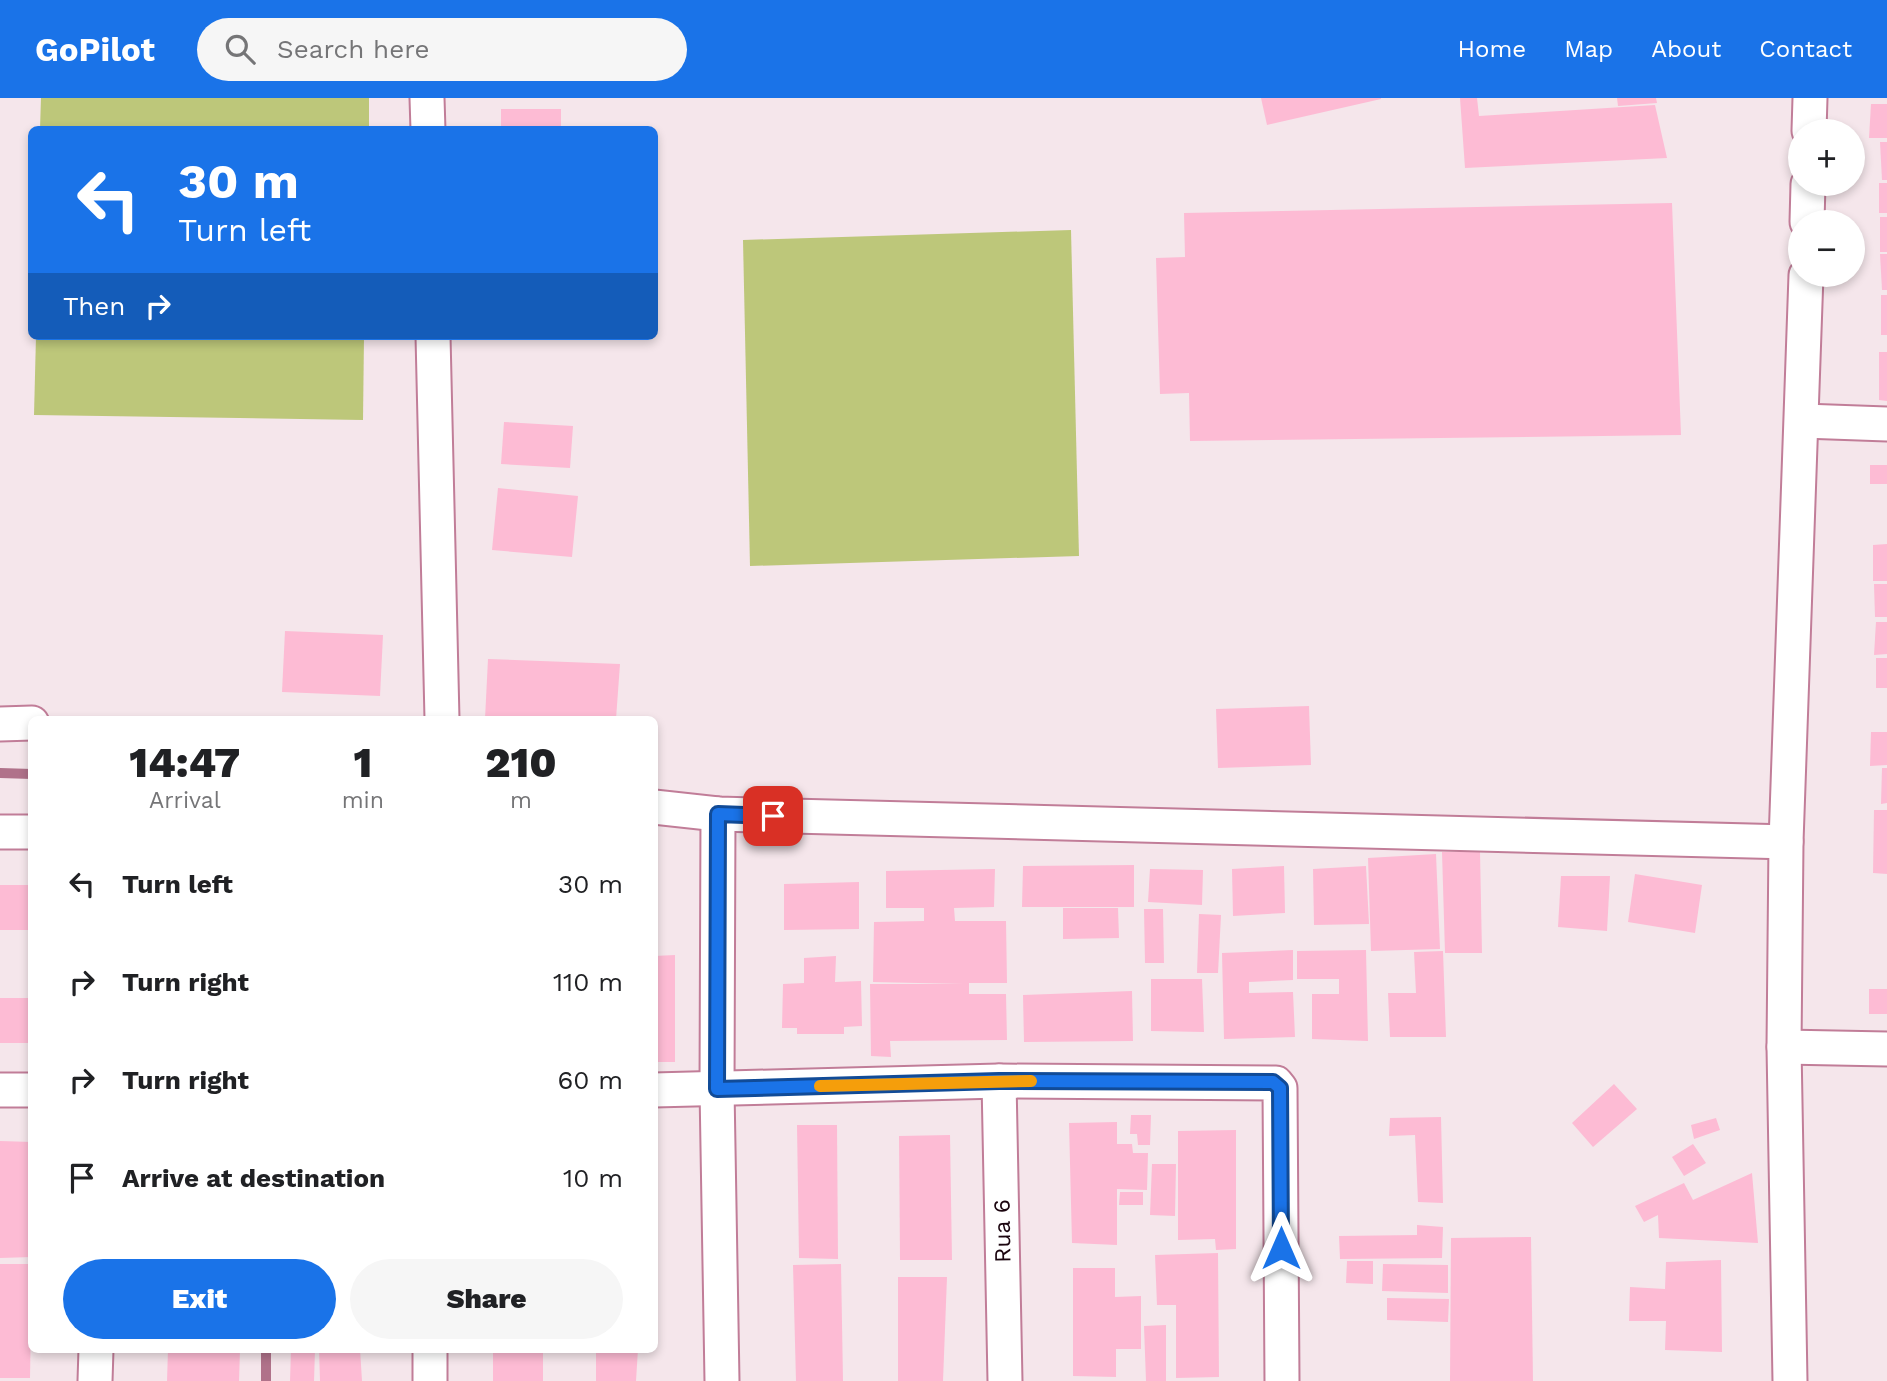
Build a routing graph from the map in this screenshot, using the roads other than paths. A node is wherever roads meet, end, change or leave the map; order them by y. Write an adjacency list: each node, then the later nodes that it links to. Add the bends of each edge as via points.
1 (427, 98): 4 (street)
2 (1810, 98): 3 (street)
3 (1809, 119)
4 (428, 126)
5 (1806, 287): 7 (street)
6 (433, 340): 9 (street)
7 (1803, 421): 8 (street); 16 (street)
8 (1887, 424)
9 (442, 716)
10 (0, 723): 11 (street)
11 (28, 723)
12 (658, 807): 13 (street)
13 (718, 814): 16 (street); 20 (street)
14 (0, 832): 15 (street)
15 (28, 832)
16 (1786, 842): 17 (street)
17 (1784, 1047): 18 (street); 31 (street)
18 (1887, 1049)
19 (999, 1081): 20 (street); 29 (street, Rua 6); 30 (street, via 1278,1085)
20 (717, 1089): 23 (street); 28 (street)
21 (0, 1090): 22 (street)
22 (28, 1090)
23 (658, 1090)
24 (96, 1353): 26 (street)
25 (430, 1353): 27 (street)
26 (95, 1381)
27 (430, 1381)
28 (722, 1381)
29 (1005, 1381)
30 (1282, 1381)
31 (1790, 1381)

